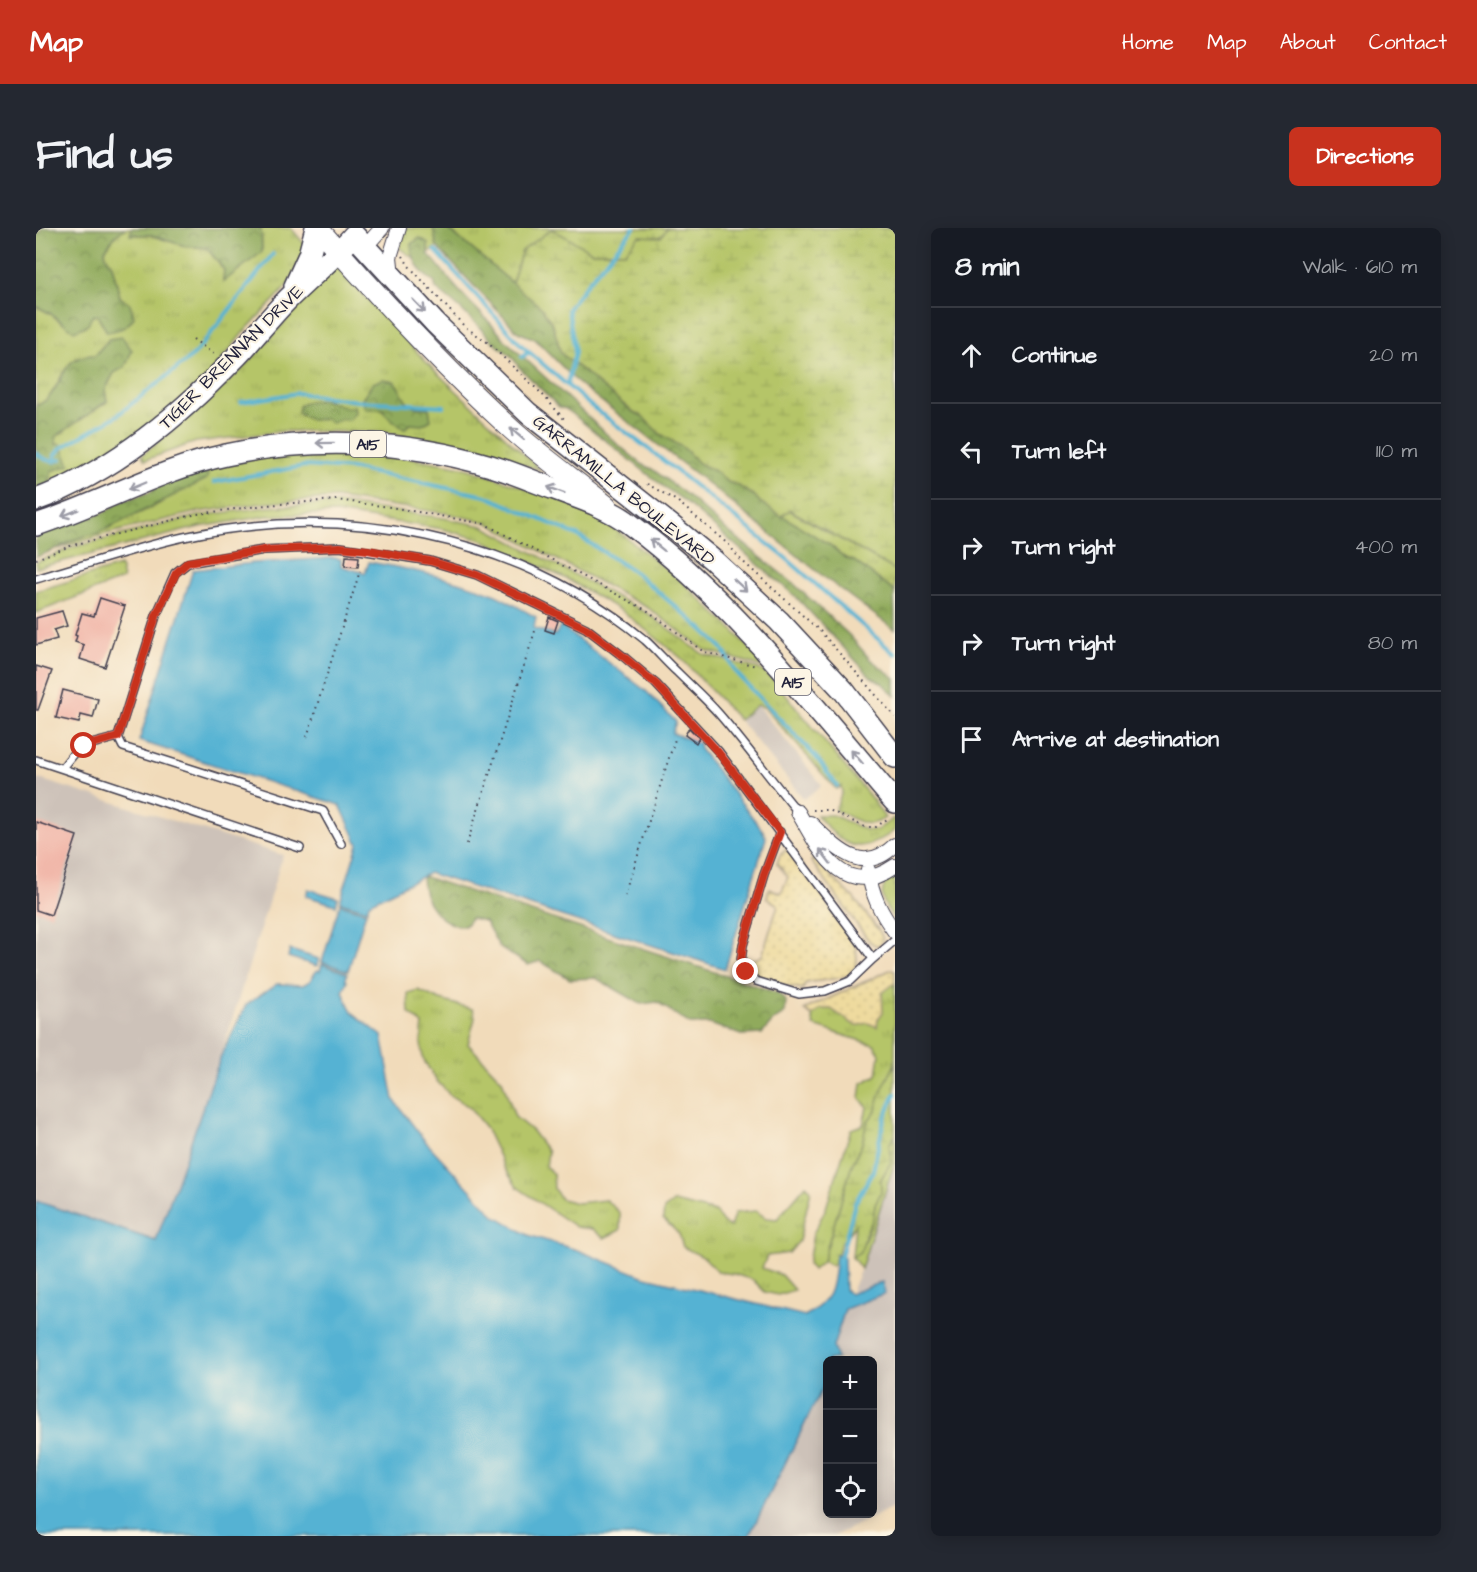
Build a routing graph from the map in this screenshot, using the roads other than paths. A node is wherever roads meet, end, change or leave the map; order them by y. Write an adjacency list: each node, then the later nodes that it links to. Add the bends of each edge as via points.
1 (317, 228): 5 (street, GARRAMILLA BOULEVARD); 7 (main road)
2 (382, 228): 4 (street)
3 (399, 228): 6 (street, via 389,261)
4 (356, 235): 5 (main road, TIGER BRENNAN DRIVE); 6 (main road, GARRAMILLA BOULEVARD)
5 (342, 256): 7 (main road, TIGER BRENNAN DRIVE); 9 (street, GARRAMILLA BOULEVARD, one-way to 5, via 505,423 403,323)
6 (393, 279): 12 (main road, GARRAMILLA BOULEVARD, one-way to 12, via 528,413 673,527 764,607 813,655)
7 (287, 300): 8 (main road, TIGER BRENNAN DRIVE, via 228,365 155,433 103,467)
8 (36, 500)
9 (628, 522): 10 (main road, A15, one-way to 10, via 490,466 397,447 322,442 258,448 195,463); 18 (main road, A15, one-way to 9, via 740,624 685,568)
10 (36, 525)
11 (36, 579): 19 (lane, via 184,537 244,527 344,523 439,538 522,566 561,584 646,641 718,713)
12 (865, 717): 14 (street); 15 (main road, GARRAMILLA BOULEVARD)
13 (118, 737): 17 (lane, via 84,746); 20 (lane, via 156,616 176,573 188,562 264,550 368,550 430,561 477,575 586,628 656,684 718,752); 21 (lane, via 123,747 323,811)
14 (895, 739)
15 (895, 757)
16 (36, 760): 17 (lane)
17 (62, 768): 23 (lane)
18 (892, 810)
19 (798, 812): 24 (street, via 839,851); 26 (street, one-way to 19, via 851,876 835,867)
20 (780, 832): 29 (lane); 29 (lane, via 743,945 741,961 746,972 756,981 799,994 825,991 850,981)
21 (341, 844)
22 (895, 845): 24 (street)
23 (300, 848)
24 (866, 860): 26 (street)
25 (895, 866): 26 (street)
26 (869, 878): 27 (street, via 877,907)
27 (895, 932)
28 (895, 940): 29 (lane)
29 (873, 959)

